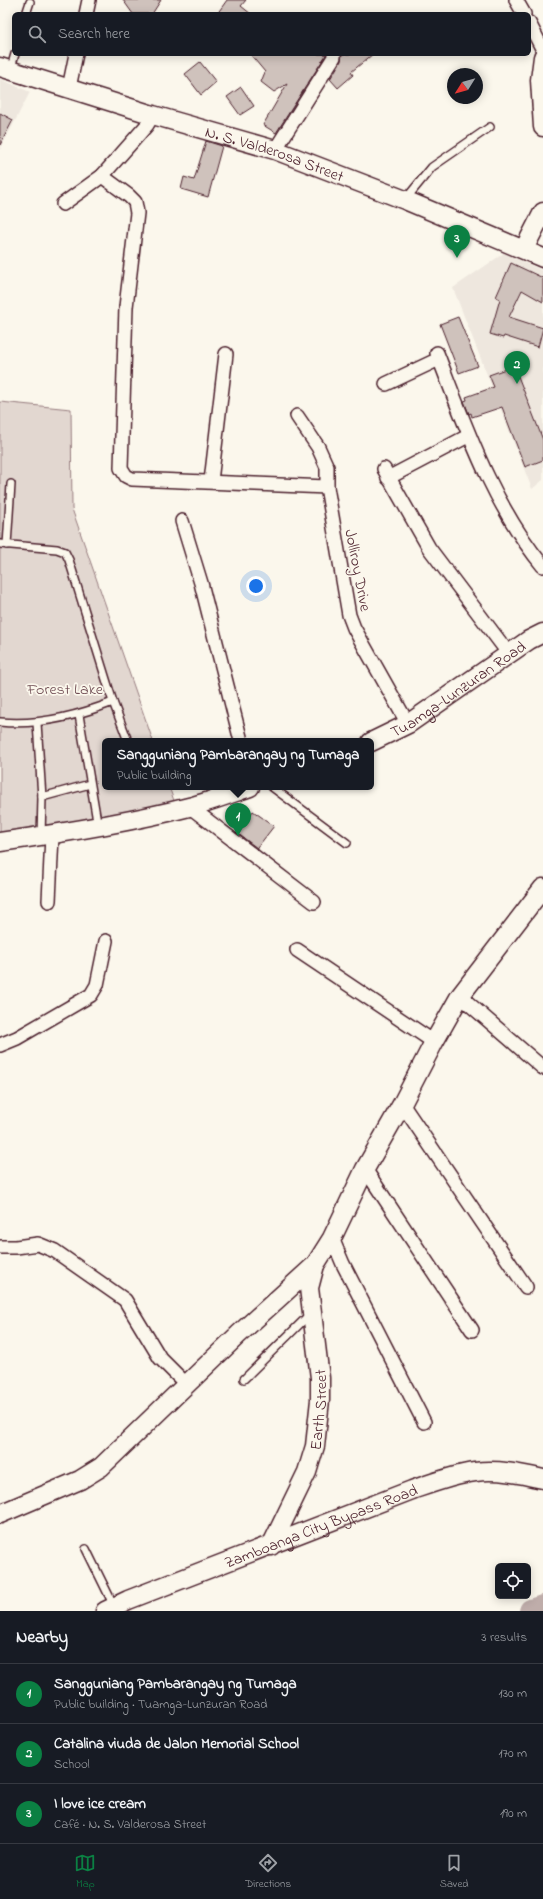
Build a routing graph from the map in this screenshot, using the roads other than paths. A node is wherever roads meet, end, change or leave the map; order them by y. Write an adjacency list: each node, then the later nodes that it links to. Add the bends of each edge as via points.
1 (89, 0): 5 (street)
2 (516, 0): 6 (street)
3 (30, 2): 4 (lane)
4 (27, 12)
5 (86, 12)
6 (523, 12)
7 (531, 27): 8 (street)
8 (543, 50)
9 (76, 56): 13 (street)
10 (334, 56): 17 (street)
11 (543, 57): 16 (main road, via 540,87)
12 (9, 64): 13 (main road, N. S. Valderosa Street)
13 (69, 88): 14 (main road, N. S. Valderosa Street)
14 (153, 115): 17 (main road, N. S. Valderosa Street); 18 (street)
15 (490, 127): 19 (lane, via 432,167)
16 (543, 127)
17 (275, 150): 19 (main road, N. S. Valderosa Street)
18 (102, 176): 20 (street); 28 (street, via 130,196 135,202 137,213 126,307 121,468 126,476 132,479)
19 (405, 200): 22 (main road, N. S. Valderosa Street)
20 (63, 204)
21 (543, 212): 22 (main road)
22 (524, 249): 23 (main road, N. S. Valderosa Street)
23 (543, 258)
24 (226, 354): 28 (street)
25 (386, 384): 27 (street, via 438,356)
26 (297, 416): 30 (street, Jolliroy Drive, via 318,447 327,467)
27 (468, 436): 33 (street, via 495,492 530,550); 35 (street, via 386,474 429,548)
28 (211, 482): 30 (street)
29 (11, 484): 32 (lane)
30 (327, 487): 40 (street, Jolliroy Drive, via 349,615)
31 (182, 521): 42 (street, via 201,583)
32 (4, 544): 36 (lane, via 58,549 65,552)
33 (543, 566)
34 (543, 633): 35 (main road, Tuamga-Lunzuran Road)
35 (509, 654): 40 (main road, Tuamga-Lunzuran Road)
36 (114, 702): 37 (lane); 41 (lane)
37 (79, 715): 39 (lane); 44 (lane)
38 (0, 722): 39 (lane)
39 (37, 722): 47 (lane)
40 (408, 724): 43 (main road, Tuamga-Lunzuran Road)
41 (127, 738)
42 (240, 738)
43 (374, 741)
44 (90, 784): 47 (lane); 49 (lane)
45 (241, 790): 48 (main road)
46 (276, 790): 52 (lane)
47 (42, 797): 50 (lane)
48 (190, 807): 49 (main road); 55 (street)
49 (98, 827): 50 (main road)
50 (47, 836): 51 (main road); 54 (street)
51 (0, 842)
52 (347, 843)
53 (543, 888): 58 (main road)
54 (49, 901)
55 (314, 902)
56 (106, 941): 60 (street, via 97,986 91,994 17,1038)
57 (297, 950): 59 (street)
58 (460, 996): 59 (main road); 61 (street)
59 (434, 1042): 62 (main road)
60 (0, 1045)
61 (543, 1068)
62 (402, 1104): 63 (main road); 67 (street)
63 (365, 1169): 64 (main road); 69 (street)
64 (332, 1238): 66 (main road); 72 (street)
65 (0, 1247): 71 (street, via 38,1244 125,1300 160,1358)
66 (315, 1265): 68 (main road, Earth Street, via 309,1288); 71 (main road)
67 (526, 1287)
68 (311, 1313): 70 (lane); 75 (main road, Earth Street, via 320,1378 315,1446 306,1472)
69 (472, 1330)
70 (244, 1379)
71 (187, 1385): 74 (main road, via 101,1467 80,1480)
72 (424, 1422)
73 (543, 1479): 75 (main road, Zamboanga City Bypass Road, via 494,1471 454,1476)
74 (0, 1514)
75 (271, 1546): 77 (main road, Zamboanga City Bypass Road)
76 (86, 1549): 77 (lane)
77 (110, 1608)

